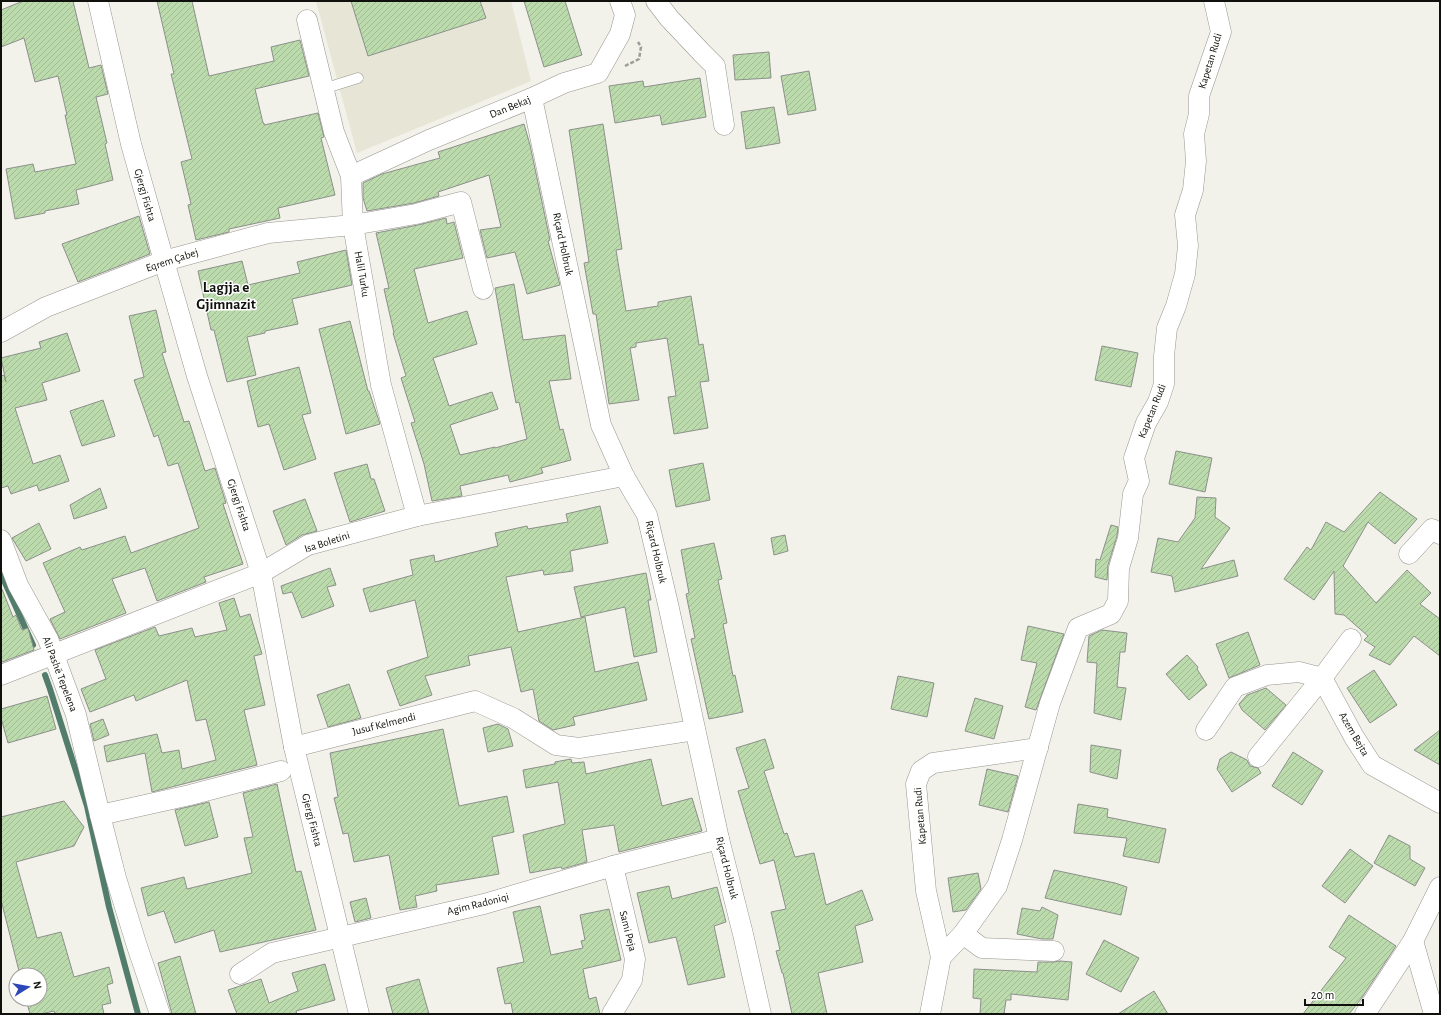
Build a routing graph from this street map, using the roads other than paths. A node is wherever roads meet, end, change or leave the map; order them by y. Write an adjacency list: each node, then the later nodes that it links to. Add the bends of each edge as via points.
1 (98, 1): 12 (street, Gjergj Fishta, via 131,144)
2 (620, 1): 8 (street, Dan Bekaj, via 625,15 620,34 598,73 564,83)
3 (656, 1): 9 (street, via 716,66)
4 (1214, 1): 28 (street, Kapetan Rudi, via 1221,32 1199,96 1199,114 1194,134 1196,161 1193,190 1185,215 1188,246 1185,274 1167,328 1164,384 1158,402 1146,423 1134,458 1139,481 1133,494 1128,538 1119,568 1118,601 1111,614 1078,628 1050,703)
5 (307, 20): 7 (street, Halil Turku)
6 (358, 78): 7 (lane)
7 (323, 89): 10 (street, Halil Turku, via 334,132)
8 (532, 98): 10 (street, Dan Bekaj, via 429,140); 15 (street, Riçard Holbruk, via 601,425)
9 (724, 125)
10 (351, 176): 11 (street, Halil Turku)
11 (354, 225): 12 (street, Eqrem Çabej, via 268,233); 13 (street, via 416,214 461,202); 16 (street, Halil Turku, via 381,385)
12 (164, 261): 14 (street, Eqrem Çabej, via 46,307); 20 (street, Gjergj Fishta, via 197,376)
13 (483, 289)
14 (1, 332)
15 (624, 476): 16 (street, Isa Boletini); 25 (street, Riçard Holbruk, via 647,515)
16 (417, 516): 20 (street, Isa Boletini, via 308,545)
17 (1440, 534): 19 (street, via 1432,529)
18 (1, 540): 22 (street, Ali Pashë Tepelena, via 18,585 48,639)
19 (1409, 554)
20 (261, 573): 22 (street, Isa Boletini); 27 (street, Gjergj Fishta)
21 (1351, 639): 24 (street)
22 (53, 654): 23 (street, Isa Boletini); 32 (street, Ali Pashë Tepelena, via 76,715)
23 (1, 675)
24 (1322, 678): 26 (street, via 1299,672 1266,675 1235,687); 29 (street); 31 (street, Azem Bejta, via 1372,765)
25 (695, 730): 27 (street, Jusuf Kelmendi, via 579,748 556,745 513,718 475,702); 33 (street, Riçard Holbruk)
26 (1206, 730)
27 (294, 747): 37 (street, Gjergj Fishta)
28 (1038, 748): 36 (street, Kapetan Rudi, via 997,886); 40 (street, Kapetan Rudi, via 933,763 921,771 916,784 926,891)
29 (1258, 757)
30 (281, 770): 32 (street, via 190,795)
31 (1440, 803)
32 (100, 815): 42 (street, Ali Pashë Tepelena, via 116,878)
33 (719, 839): 34 (street, Agim Radoniqi); 45 (street, Riçard Holbruk)
34 (613, 866): 37 (street, Agim Radoniqi, via 484,904); 44 (street, Sami Peja, via 635,959 632,980)
35 (1440, 887): 38 (street)
36 (963, 934): 39 (street, via 982,948); 40 (street, Kapetan Rudi)
37 (341, 936): 41 (street, Agim Radoniqi, via 272,953); 43 (street, Gjergj Fishta)
38 (1413, 941): 47 (street); 48 (street)
39 (1054, 951)
40 (941, 957): 46 (street, Kapetan Rudi)
41 (240, 974)
42 (160, 1014)
43 (359, 1014)
44 (612, 1014)
45 (761, 1014)
46 (930, 1014)
47 (1365, 1014)
48 (1434, 1014)

